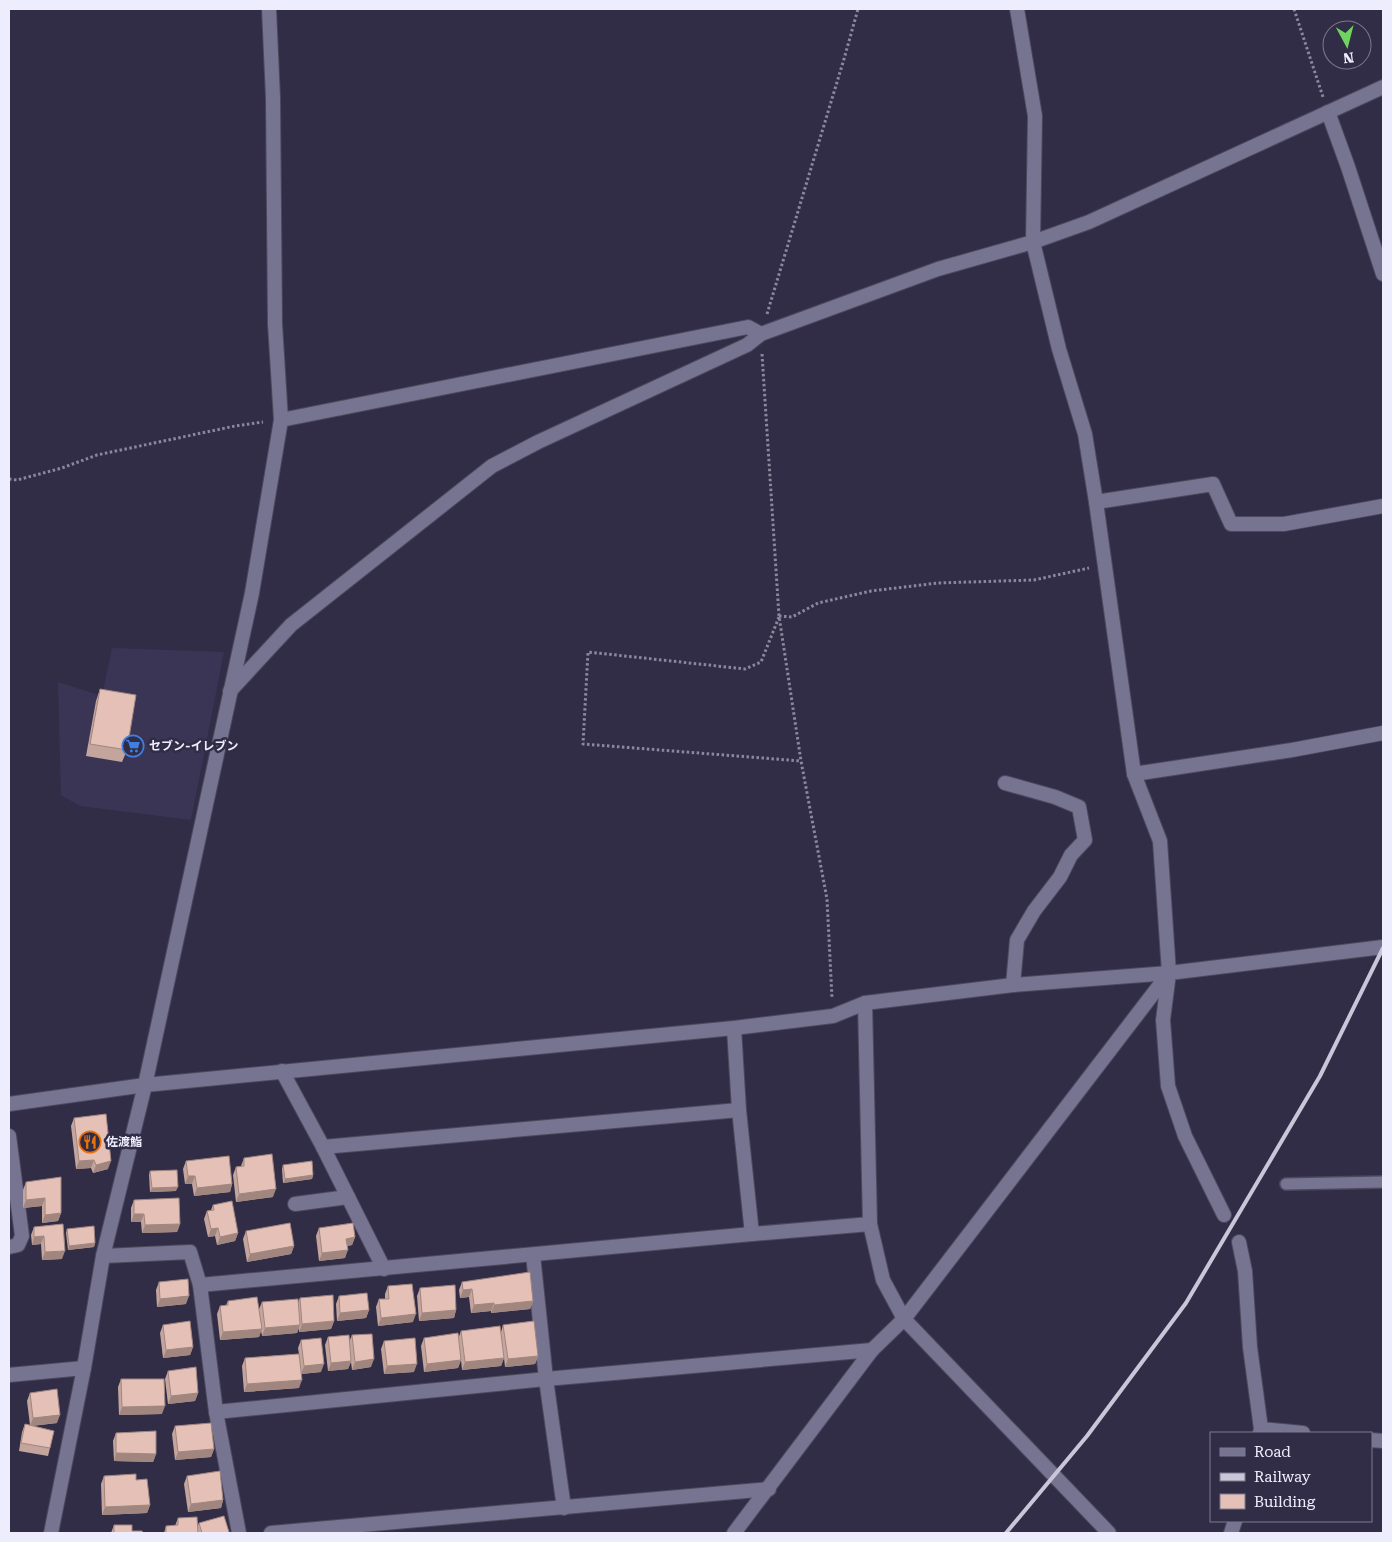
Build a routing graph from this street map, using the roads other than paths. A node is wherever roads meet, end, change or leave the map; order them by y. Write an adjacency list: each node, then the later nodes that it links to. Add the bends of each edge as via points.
1 (269, 9): 8 (street, via 275,324)
2 (1017, 9): 5 (street, via 1035,116)
3 (1383, 87): 4 (street)
4 (1328, 112): 5 (street, via 1089,222); 6 (street)
5 (1033, 242): 7 (street, via 938,269); 9 (street, via 1059,349 1085,434)
6 (1383, 274)
7 (761, 334): 8 (street, via 748,327); 11 (street, via 746,345 492,466 291,625)
8 (281, 420): 11 (street, via 252,593)
9 (1096, 502): 10 (street, via 1213,484 1231,524 1284,524); 13 (street)
10 (1383, 506)
11 (230, 691): 21 (street)
12 (1383, 733): 13 (street)
13 (1134, 774): 16 (street, via 1160,841)
14 (1005, 783): 17 (street, via 1055,796 1078,807 1085,840 1071,855 1060,877 1017,940)
15 (1383, 948): 16 (street)
16 (1169, 973): 17 (street); 30 (street, via 1163,1020 1168,1086 1185,1136); 39 (street)
17 (1012, 985): 18 (street)
18 (865, 1003): 19 (street, via 833,1016); 31 (street)
19 (734, 1028): 20 (street); 23 (street)
20 (282, 1071): 21 (street); 25 (street)
21 (145, 1085): 22 (street); 36 (street)
22 (9, 1104)
23 (739, 1110): 25 (street); 32 (street)
24 (9, 1136): 34 (street, via 22,1236 18,1244)
25 (323, 1147): 28 (street)
26 (1383, 1182): 27 (lane)
27 (1286, 1184)
28 (348, 1197): 29 (street); 37 (street)
29 (295, 1204)
30 (1224, 1215)
31 (870, 1224): 32 (street); 39 (street, via 883,1280)
32 (752, 1234): 35 (street)
33 (1239, 1242): 45 (street, via 1245,1271 1250,1347)
34 (9, 1248)
35 (533, 1255): 37 (street); 43 (street)
36 (103, 1256): 38 (street, via 190,1252); 41 (street)
37 (384, 1269): 38 (street)
38 (200, 1285): 44 (street)
39 (904, 1319): 40 (street); 53 (street)
40 (872, 1350): 43 (street); 47 (street)
41 (84, 1368): 42 (street); 49 (street)
42 (9, 1375)
43 (546, 1378): 44 (street); 48 (street)
44 (216, 1412): 50 (street)
45 (1261, 1431): 46 (street)
46 (1282, 1432)
47 (768, 1489): 48 (street); 52 (street)
48 (564, 1508): 51 (street)
49 (51, 1533)
50 (239, 1533)
51 (271, 1533)
52 (734, 1533)
53 (1109, 1533)

